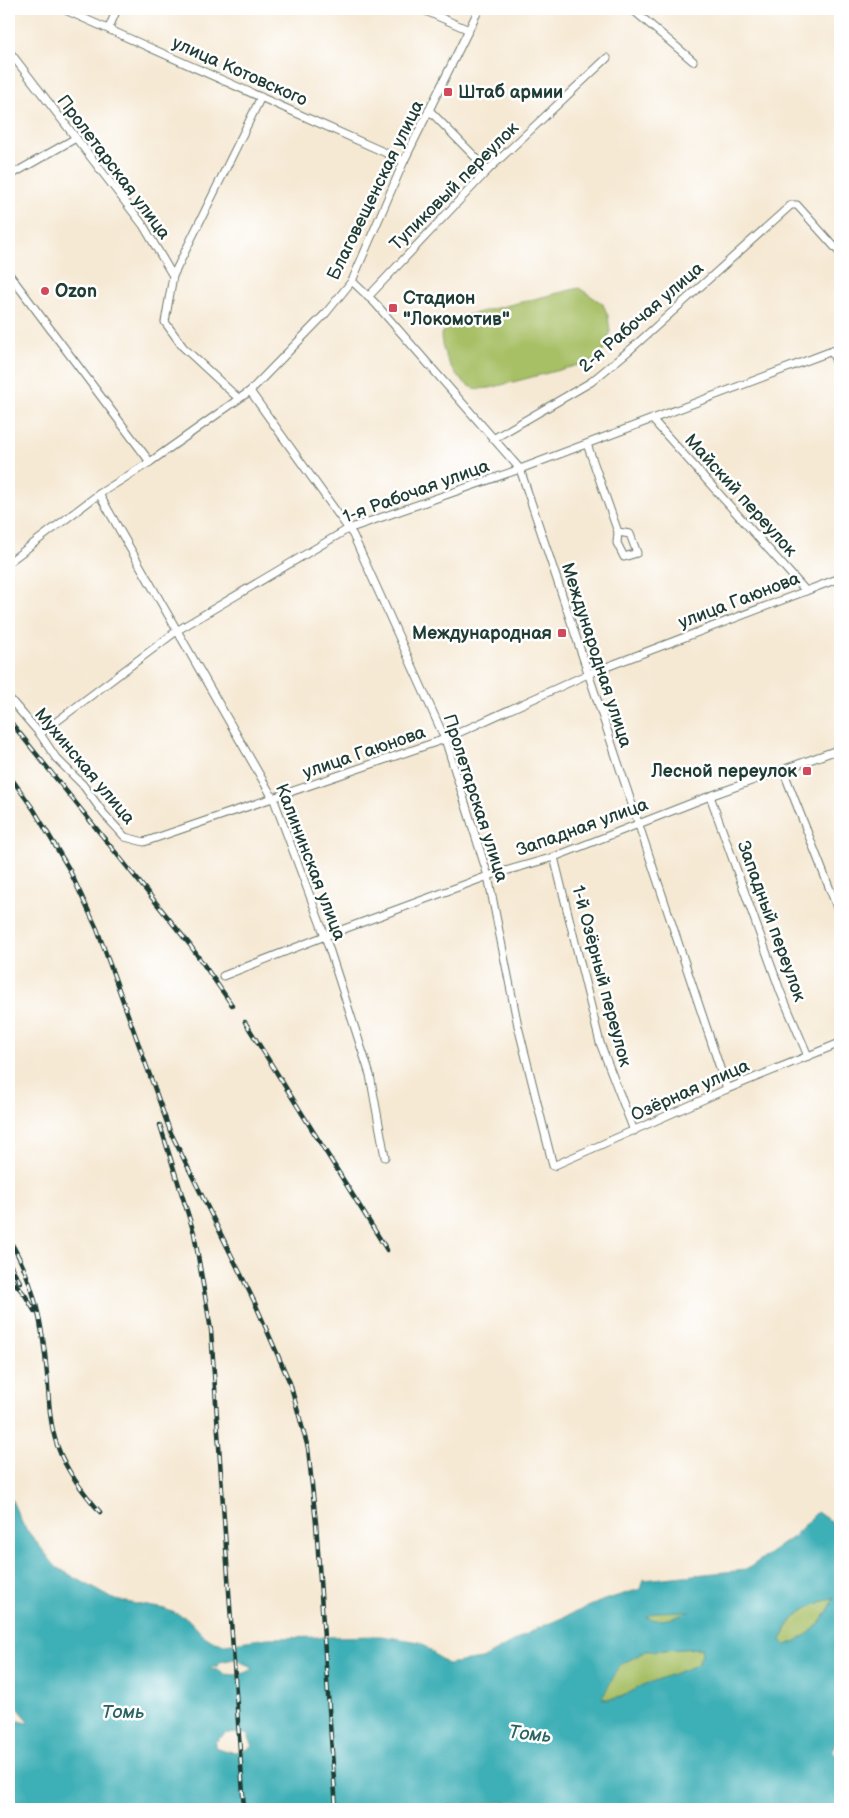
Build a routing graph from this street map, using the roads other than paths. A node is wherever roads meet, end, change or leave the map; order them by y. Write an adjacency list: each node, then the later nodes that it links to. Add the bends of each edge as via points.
1 (63, 9): 6 (street, улица Котовского)
2 (118, 9): 6 (street)
3 (421, 9): 7 (street)
4 (479, 9): 7 (street, Благовещенская улица)
5 (632, 9): 10 (street)
6 (108, 28): 11 (street, улица Котовского)
7 (470, 30): 12 (street, Благовещенская улица)
8 (9, 51): 13 (street, Пролетарская улица)
9 (607, 58): 15 (street, Тупиковый переулок)
10 (693, 61)
11 (261, 97): 14 (street, улица Котовского); 19 (street)
12 (429, 110): 14 (street, Благовещенская улица); 15 (street)
13 (76, 138): 16 (street); 19 (street, Пролетарская улица, via 143,225)
14 (404, 161): 20 (street, Благовещенская улица)
15 (488, 170): 21 (street, Тупиковый переулок)
16 (9, 176)
17 (840, 253): 28 (street, 2-я Рабочая улица, via 796,205 791,205 591,382)
18 (9, 274): 30 (street)
19 (173, 276): 26 (street, via 166,322 183,347)
20 (352, 281): 21 (street, Международная улица); 25 (street, Благовещенская улица, via 326,313)
21 (368, 297): 28 (street, Международная улица)
22 (840, 348): 23 (street, 1-я Рабочая улица)
23 (832, 351): 24 (street); 27 (street, 1-я Рабочая улица)
24 (840, 373)
25 (250, 392): 26 (street, Благовещенская улица); 33 (street, Пролетарская улица)
26 (238, 398): 30 (street, Благовещенская улица)
27 (652, 419): 29 (street, 1-я Рабочая улица); 37 (street, Майский переулок)
28 (493, 439): 31 (street, Международная улица)
29 (587, 444): 31 (street, 1-я Рабочая улица); 34 (street)
30 (150, 462): 32 (street, Благовещенская улица)
31 (520, 470): 33 (street, 1-я Рабочая улица); 39 (street, Международная улица)
32 (99, 494): 35 (street, Благовещенская улица); 38 (street, Калининская улица)
33 (348, 529): 38 (street, 1-я Рабочая улица); 42 (street, Пролетарская улица)
34 (618, 532)
35 (9, 562)
36 (840, 578): 37 (street, улица Гаюнова)
37 (806, 591): 39 (street, улица Гаюнова)
38 (178, 630): 41 (street, 1-я Рабочая улица); 46 (street, Калининская улица)
39 (588, 674): 42 (street, улица Гаюнова); 47 (street, Международная улица)
40 (9, 698): 41 (street, Мухинская улица)
41 (40, 734): 48 (street, Мухинская улица, via 56,758 83,785 125,837)
42 (444, 739): 46 (street, улица Гаюнова); 50 (street, Пролетарская улица)
43 (840, 749): 44 (street, Западная улица)
44 (782, 770): 45 (street, Западная улица); 51 (street)
45 (710, 796): 47 (street, Западная улица); 55 (street, Западный переулок, via 781,993)
46 (274, 800): 48 (street, улица Гаюнова); 52 (street, Калининская улица)
47 (637, 823): 49 (street, Западная улица); 56 (street, Международная улица)
48 (144, 842)
49 (554, 857): 50 (street, Западная улица); 57 (street, 1-й Озёрный переулок, via 600,1043)
50 (488, 876): 52 (street, Западная улица); 59 (street, Пролетарская улица, via 518,1026)
51 (840, 915)
52 (325, 936): 53 (street, Западная улица); 58 (street, Калининская улица, via 370,1075)
53 (222, 976)
54 (840, 1043): 55 (street, Озёрная улица)
55 (808, 1056): 56 (street, Озёрная улица)
56 (727, 1089): 57 (street, Озёрная улица)
57 (634, 1131): 59 (street, Озёрная улица)
58 (385, 1157)
59 (553, 1166)

